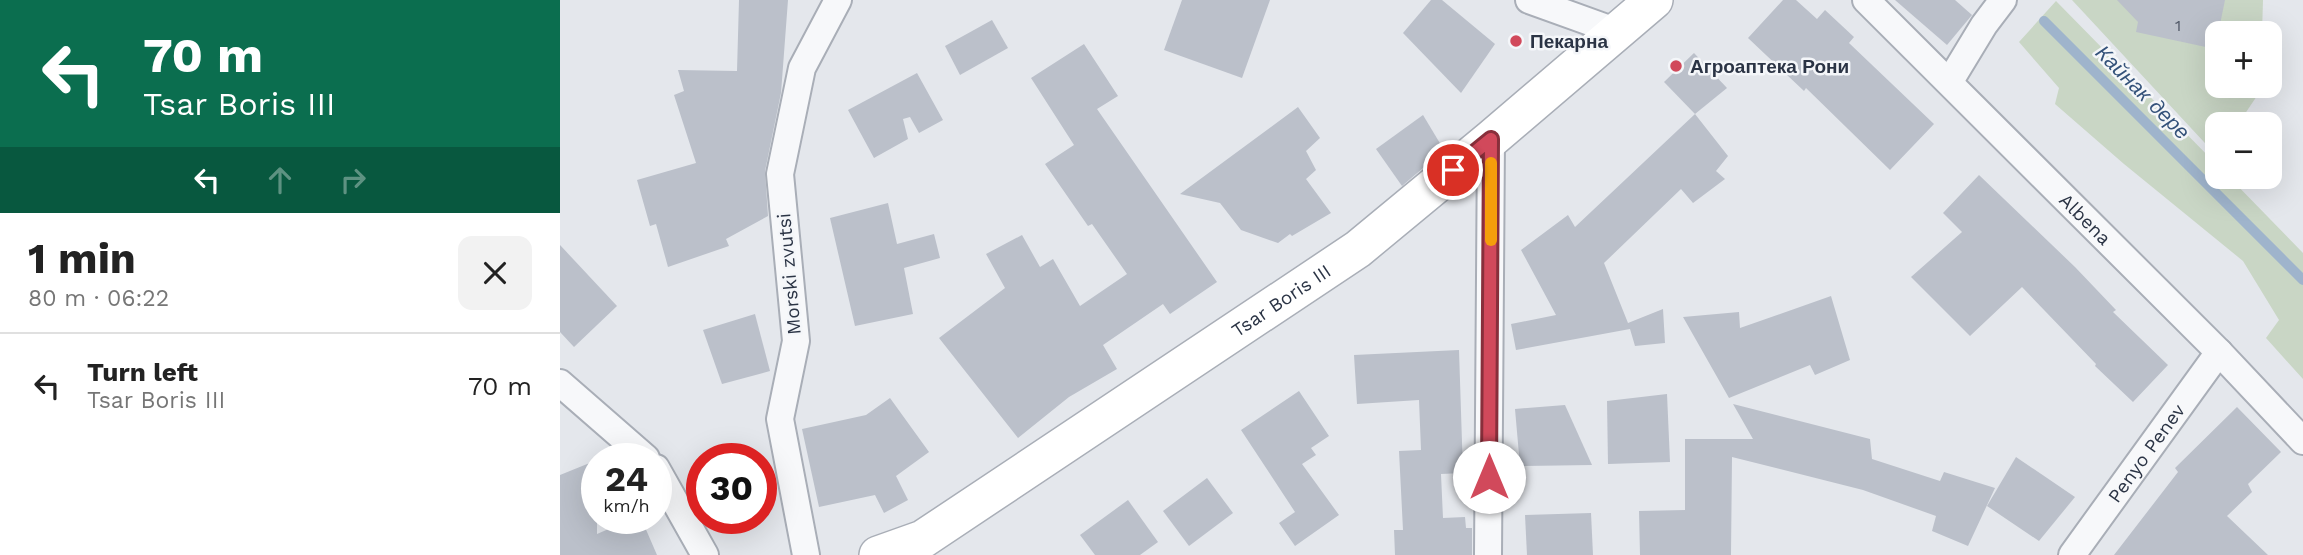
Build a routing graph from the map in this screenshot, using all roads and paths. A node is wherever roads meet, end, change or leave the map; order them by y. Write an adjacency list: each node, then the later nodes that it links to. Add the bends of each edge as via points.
1 (838, 0): 15 (street, Morski zvutsi, via 802,68 780,174 796,341 780,419)
2 (1529, 0): 6 (street)
3 (1654, 0): 6 (street, Tsar Boris III)
4 (1866, 0): 7 (street, Albena)
5 (2003, 0): 7 (street)
6 (1615, 31): 8 (street, Tsar Boris III)
7 (1950, 81): 9 (street, Albena)
8 (1491, 139): 16 (street, Tsar Boris III, via 1358,248 923,539); 17 (street)
9 (2218, 352): 11 (street, Albena); 18 (street, Penyo Penev)
10 (560, 383): 12 (street)
11 (2303, 441)
12 (629, 443)
13 (672, 496): 14 (street)
14 (705, 555)
15 (806, 555)
16 (878, 555)
17 (1488, 555)
18 (2072, 555)

